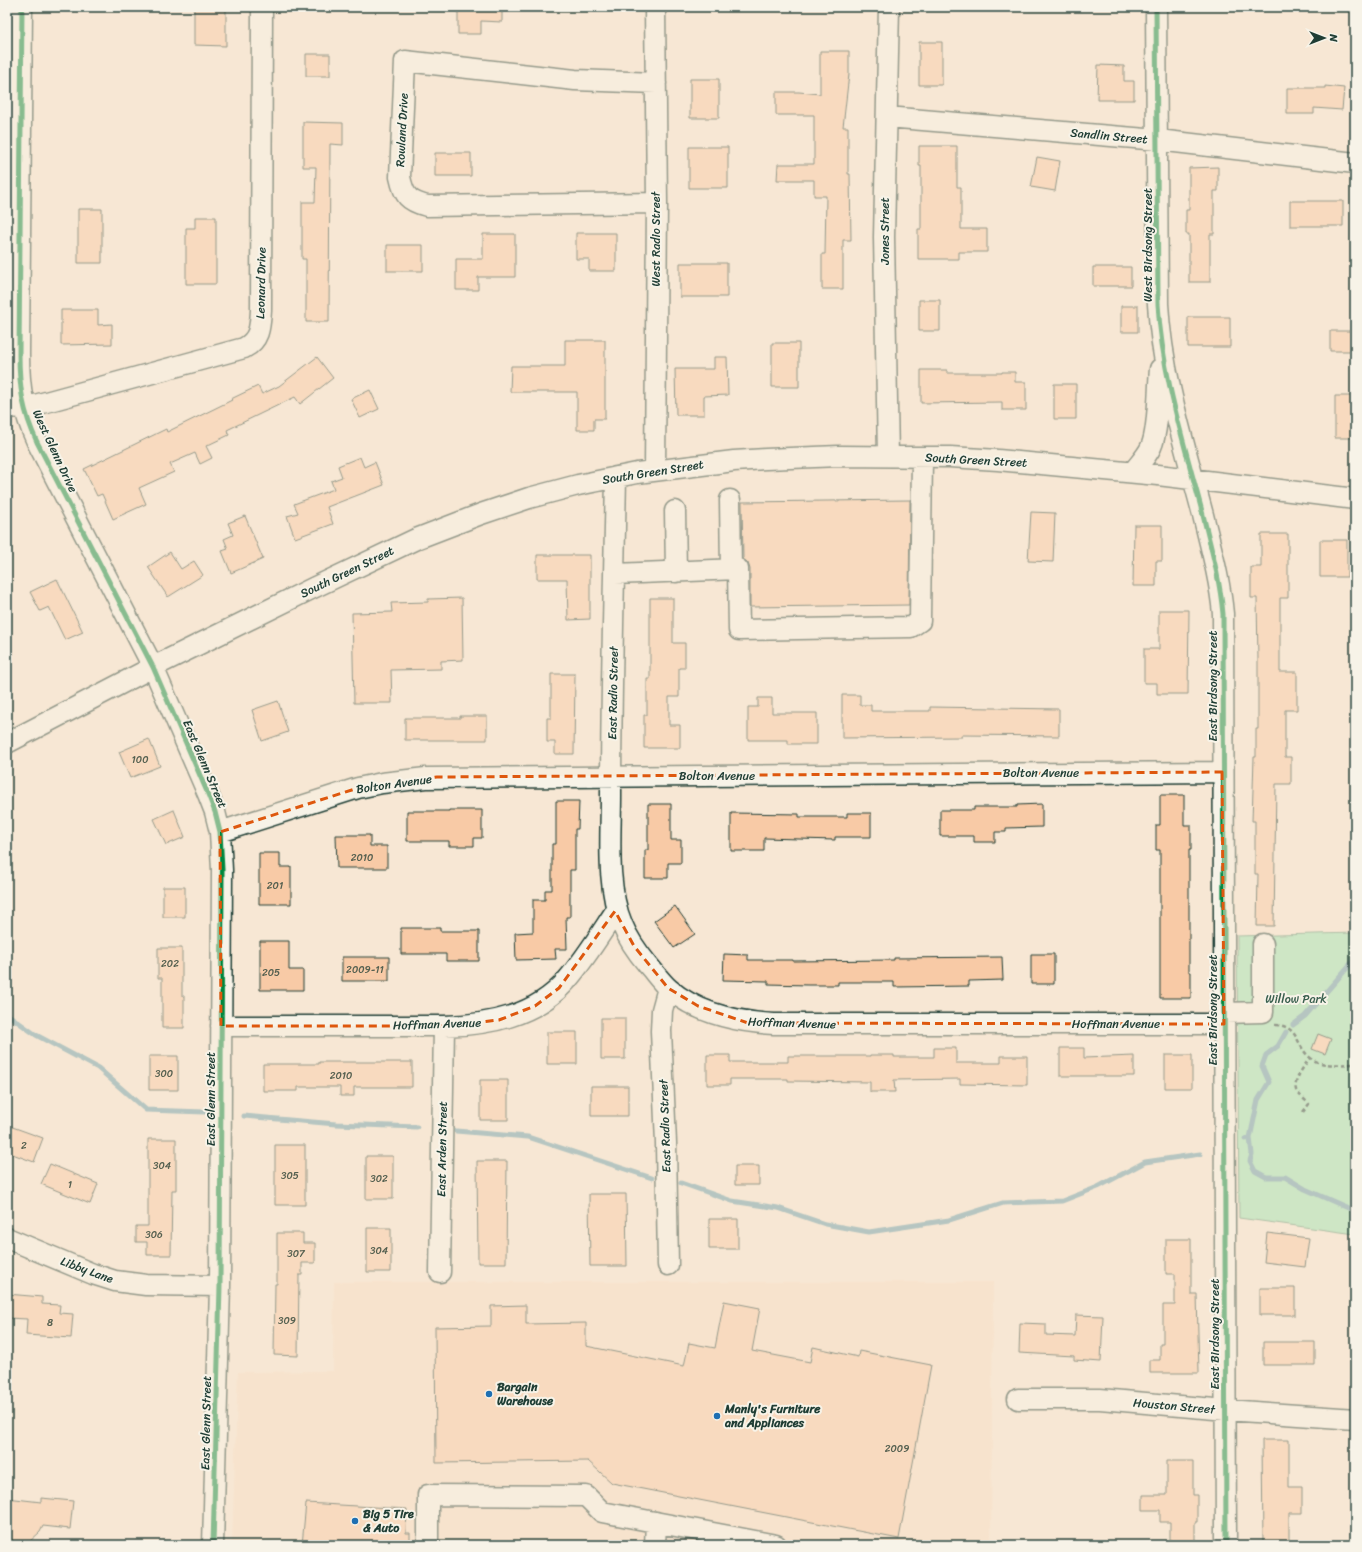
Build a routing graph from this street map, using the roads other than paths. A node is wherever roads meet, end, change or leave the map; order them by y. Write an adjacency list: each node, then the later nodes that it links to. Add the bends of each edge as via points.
1 (22, 7): 12 (street, West Glenn Drive, via 19,379)
2 (262, 7): 12 (street, Leonard Drive, via 261,310 260,328 256,338 244,348)
3 (655, 7): 6 (street, West Radio Street)
4 (889, 7): 7 (street, Jones Street)
5 (1156, 7): 8 (street, West Birdsong Street)
6 (656, 83): 10 (street, West Radio Street); 10 (street, Rowland Drive, via 574,80 405,61 400,177 403,189 413,202 427,206)
7 (886, 117): 8 (street, Sandlin Street); 13 (street, Jones Street, via 884,237)
8 (1158, 140): 9 (street, Sandlin Street); 11 (street, West Birdsong Street, via 1158,304)
9 (1355, 163)
10 (657, 203): 15 (street, West Radio Street)
11 (1161, 347): 16 (street, via 1155,433 1149,452); 18 (street, West Birdsong Street)
12 (15, 407): 25 (street, West Glenn Drive, via 37,442)
13 (888, 456): 14 (street, South Green Street); 15 (street, South Green Street, via 766,459)
14 (922, 458): 16 (street, South Green Street, via 998,460); 22 (street, via 920,621 911,627 739,630 738,569)
15 (655, 470): 17 (street, South Green Street)
16 (1133, 472): 18 (street, South Green Street)
17 (616, 477): 24 (street, East Radio Street); 25 (street, South Green Street, via 529,498 416,539)
18 (1193, 479): 19 (street, South Green Street); 27 (street, East Birdsong Street, via 1217,569 1222,602)
19 (1355, 499)
20 (730, 500): 22 (street)
21 (675, 511): 23 (street)
22 (731, 570): 23 (street)
23 (676, 572): 24 (street)
24 (615, 574): 28 (street, East Radio Street)
25 (153, 667): 26 (street, South Green Street); 29 (street, East Glenn Street, via 212,803)
26 (7, 743)
27 (1222, 772): 28 (street, Bolton Avenue); 33 (street, East Birdsong Street)
28 (611, 776): 29 (street, Bolton Avenue, via 437,777 399,780 345,791); 30 (street, East Radio Street, via 612,877)
29 (220, 832): 34 (street, East Glenn Street)
30 (617, 909): 32 (street, Hoffman Avenue, via 634,946); 35 (street, Hoffman Avenue, via 567,980 544,1000 499,1020)
31 (1263, 944): 33 (street, Hoffman Avenue, via 1263,1012)
32 (668, 988): 33 (street, Hoffman Avenue, via 698,1006 748,1023); 37 (street, East Radio Street, via 662,1010 661,1031)
33 (1223, 1018): 41 (street, East Birdsong Street)
34 (221, 1026): 35 (street, Hoffman Avenue); 39 (street, East Glenn Street)
35 (444, 1026): 38 (street, East Arden Street)
36 (7, 1238): 39 (street, Libby Lane, via 115,1281 146,1285)
37 (668, 1265)
38 (440, 1272)
39 (220, 1286): 44 (street, East Glenn Street)
40 (1018, 1398): 41 (street, Houston Street, via 1100,1399)
41 (1226, 1410): 42 (street, Houston Street); 48 (street, East Birdsong Street)
42 (1355, 1420)
43 (656, 1522): 45 (street, via 602,1512 586,1496 428,1495); 46 (street); 47 (street)
44 (213, 1545)
45 (428, 1545)
46 (655, 1545)
47 (776, 1545)
48 (1226, 1545)

